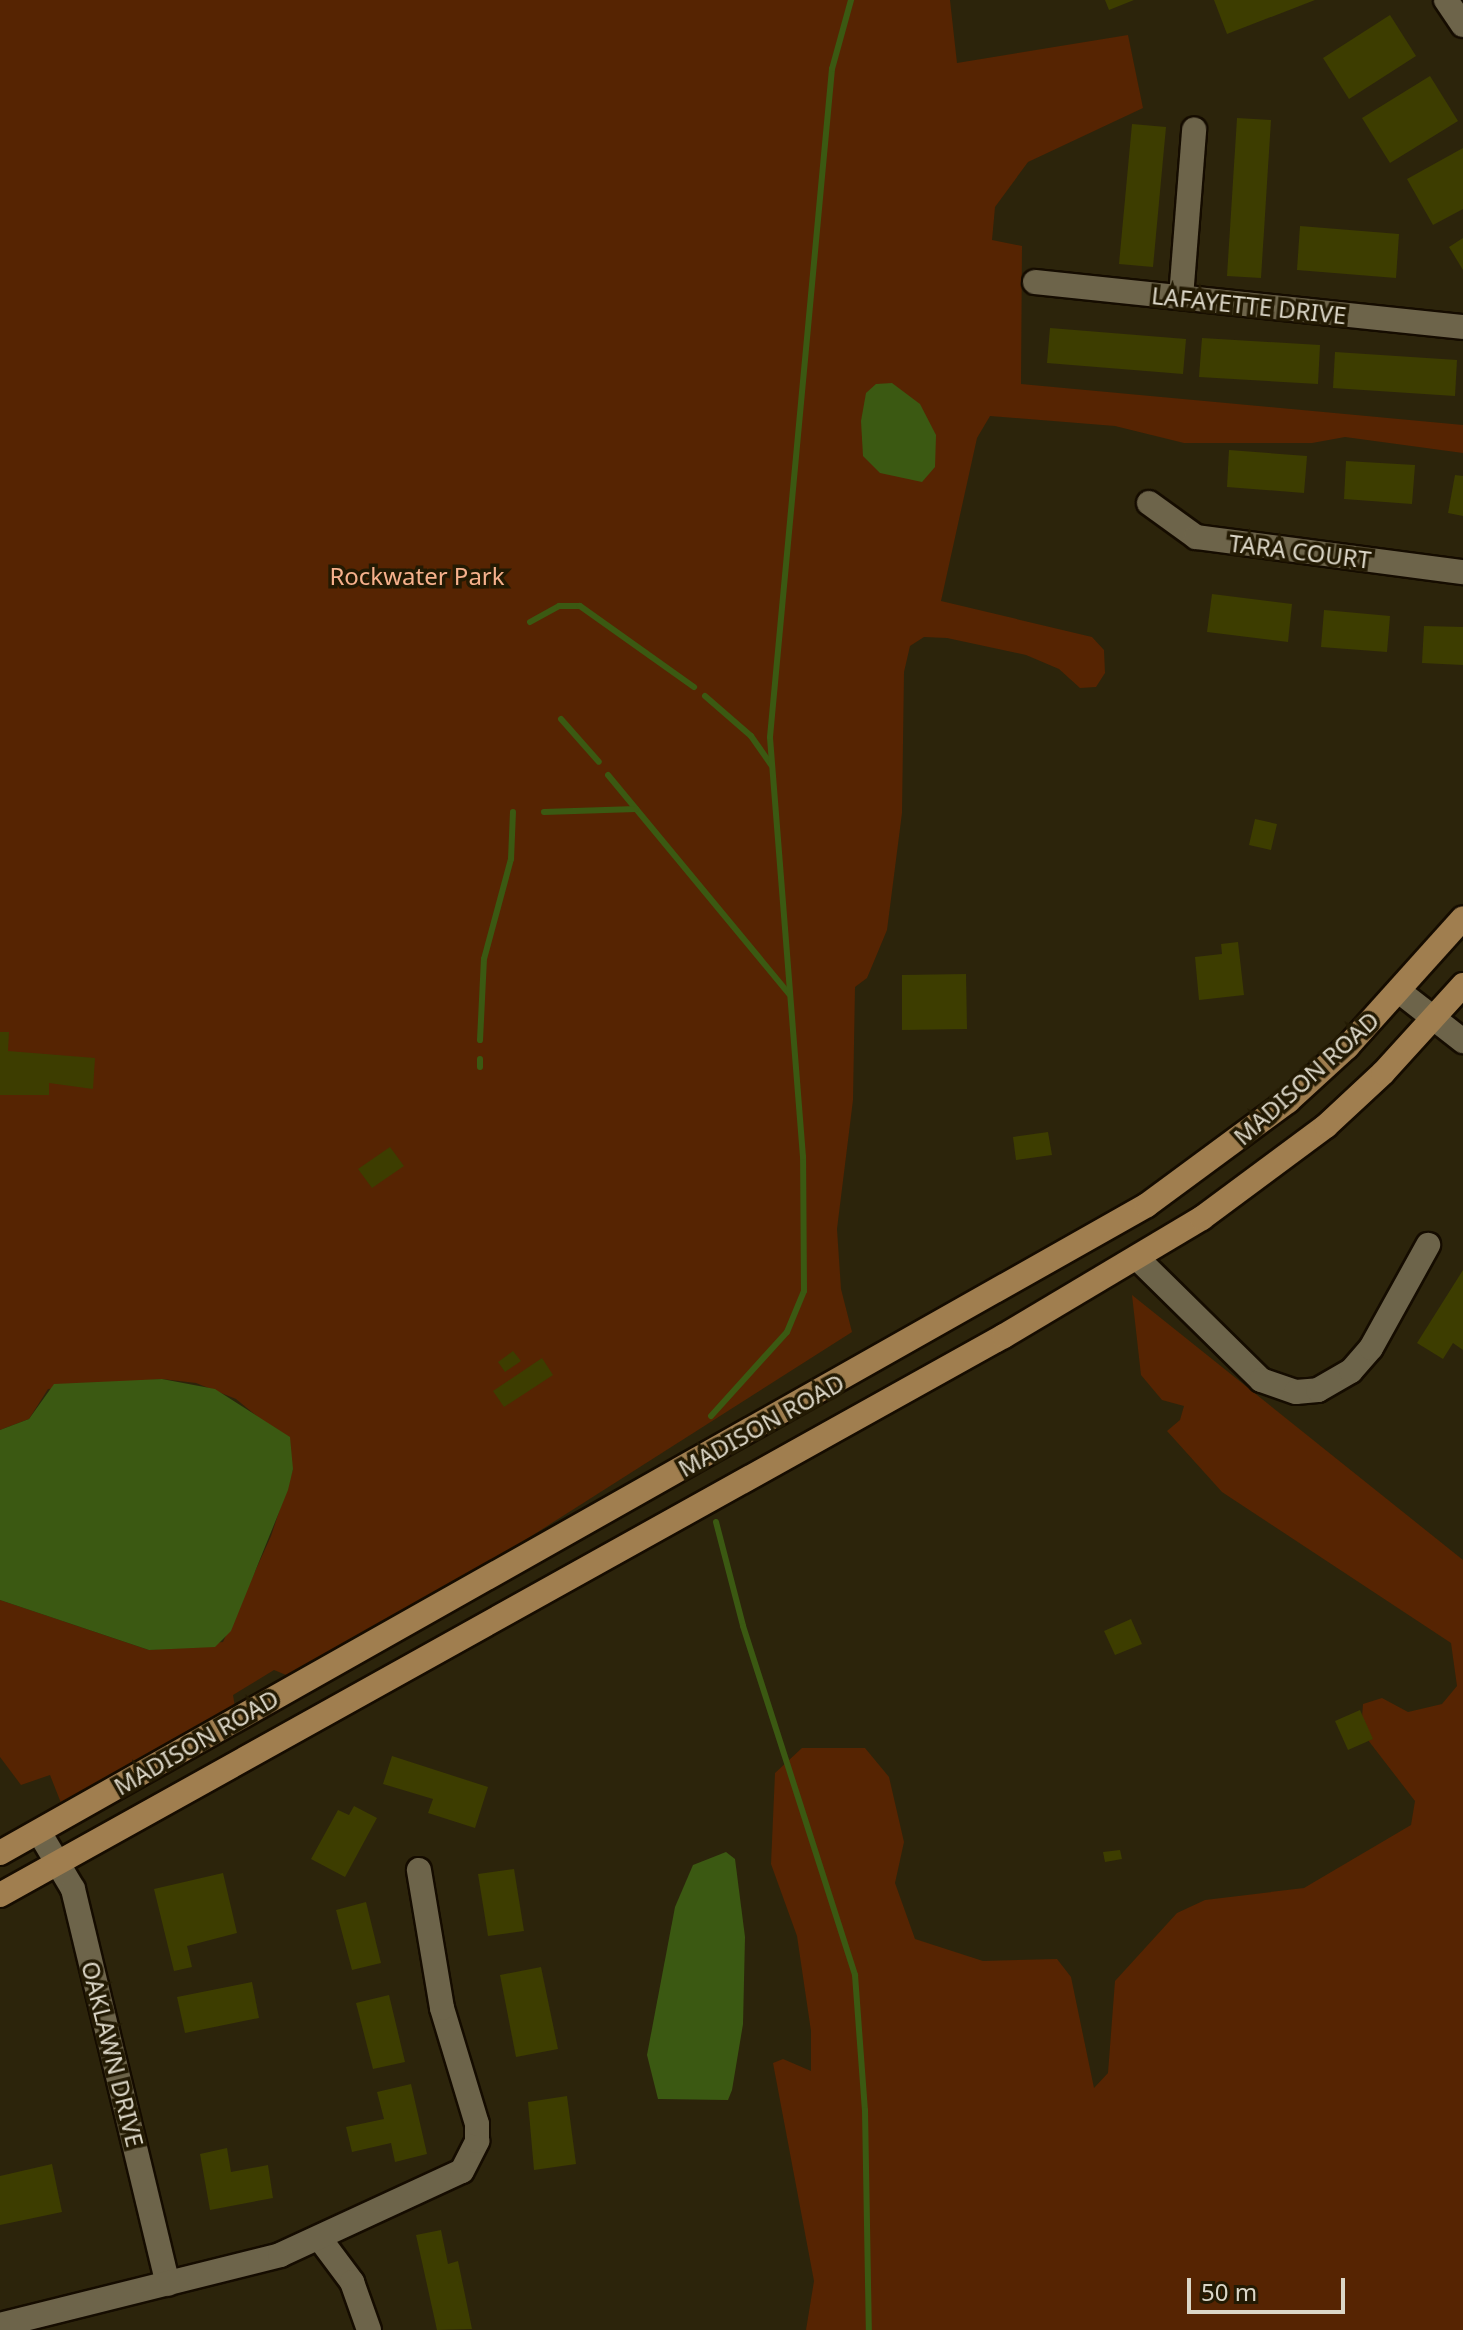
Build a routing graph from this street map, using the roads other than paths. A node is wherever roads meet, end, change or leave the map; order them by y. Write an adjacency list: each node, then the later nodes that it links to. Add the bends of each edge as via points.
1 (1446, 0): 2 (street)
2 (1463, 25)
3 (1194, 130): 5 (street)
4 (1035, 282): 5 (street, LAFAYETTE DRIVE)
5 (1181, 297): 6 (street, LAFAYETTE DRIVE)
6 (1463, 327)
7 (1149, 503): 8 (street, TARA COURT, via 1196,537)
8 (1463, 572)
9 (1463, 918): 11 (main road, MADISON ROAD)
10 (1463, 985): 12 (main road, MADISON ROAD)
11 (1400, 992): 12 (street); 16 (main road, MADISON ROAD, via 1288,1101 1136,1212)
12 (1434, 1019): 13 (street); 15 (main road, MADISON ROAD, via 1326,1126 1253,1183)
13 (1463, 1041)
14 (1428, 1245): 15 (street, via 1379,1335 1351,1371 1318,1390 1296,1392 1261,1380)
15 (1137, 1258): 18 (main road, MADISON ROAD)
16 (39, 1832): 17 (main road, MADISON ROAD); 18 (street, OAKLAWN DRIVE)
17 (0, 1853)
18 (59, 1863): 20 (main road, MADISON ROAD); 22 (street, OAKLAWN DRIVE, via 73,1889)
19 (419, 1870): 21 (street, via 442,2008 475,2114 477,2141 472,2157 452,2179)
20 (0, 1895)
21 (320, 2239): 22 (street); 24 (street, via 352,2282)
22 (168, 2284): 23 (street)
23 (0, 2325)
24 (369, 2330)

